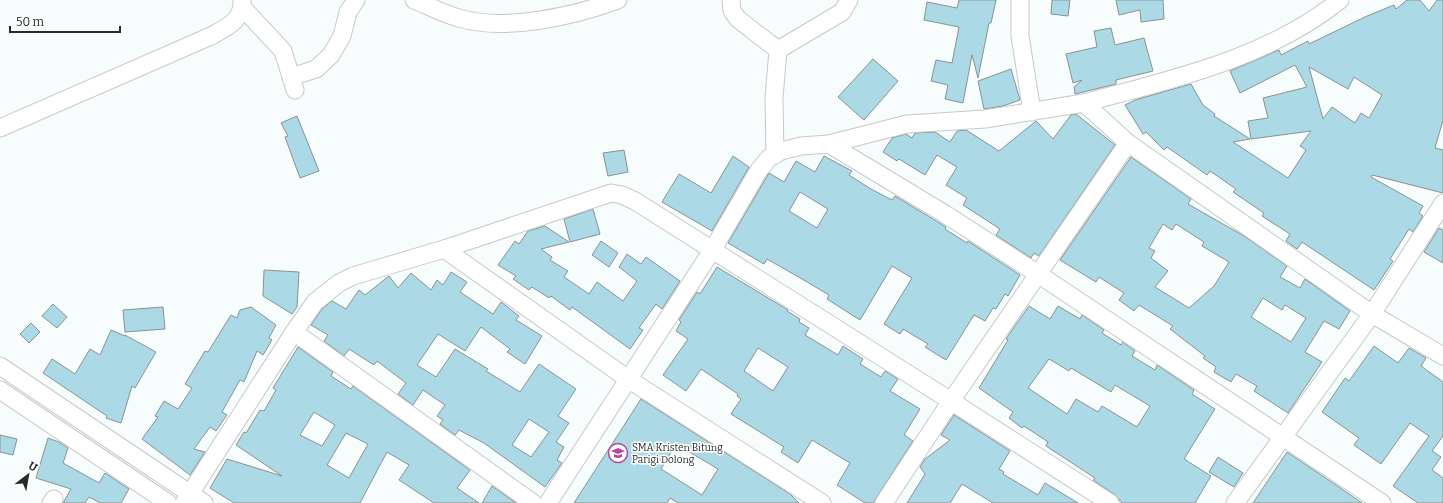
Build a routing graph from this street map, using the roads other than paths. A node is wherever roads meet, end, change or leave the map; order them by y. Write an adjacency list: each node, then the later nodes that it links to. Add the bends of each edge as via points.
1 (356, 0): 8 (street, via 348,12 342,36 331,55 316,69 293,84 283,51)
2 (414, 0): 3 (street, via 459,18 508,23 569,15)
3 (618, 0)
4 (731, 0): 9 (street, via 732,11 738,19)
5 (849, 0): 9 (street, via 842,12)
6 (1020, 0): 11 (street, via 1020,36)
7 (1340, 0): 10 (street, via 1325,12 1276,40 1231,61)
8 (242, 4): 12 (street, via 239,17 231,25 211,36)
9 (778, 50): 15 (street, via 774,98)
10 (1084, 103): 11 (street); 13 (street)
11 (1032, 112): 14 (street, via 985,119 907,124)
12 (0, 128)
13 (1128, 143): 19 (street); 20 (street)
14 (829, 144): 15 (street, via 801,146); 19 (street)
15 (775, 155): 18 (street, via 759,170)
16 (1443, 202): 20 (street)
17 (444, 249): 18 (street, via 611,193 635,201); 21 (street, via 353,276 339,283 315,302); 24 (street)
18 (713, 249): 24 (street); 26 (street)
19 (1038, 274): 26 (street); 27 (street)
20 (1372, 314): 22 (street); 27 (street)
21 (294, 332): 28 (street); 30 (street)
22 (1443, 356)
23 (0, 366): 28 (street)
24 (628, 379): 31 (street); 32 (street)
25 (0, 390): 29 (street)
26 (951, 401): 33 (street); 34 (street)
27 (1283, 436): 35 (street); 36 (street)
28 (193, 500)
29 (168, 503)
30 (533, 503)
31 (548, 503)
32 (822, 503)
33 (884, 503)
34 (1110, 503)
35 (1235, 503)
36 (1382, 503)

